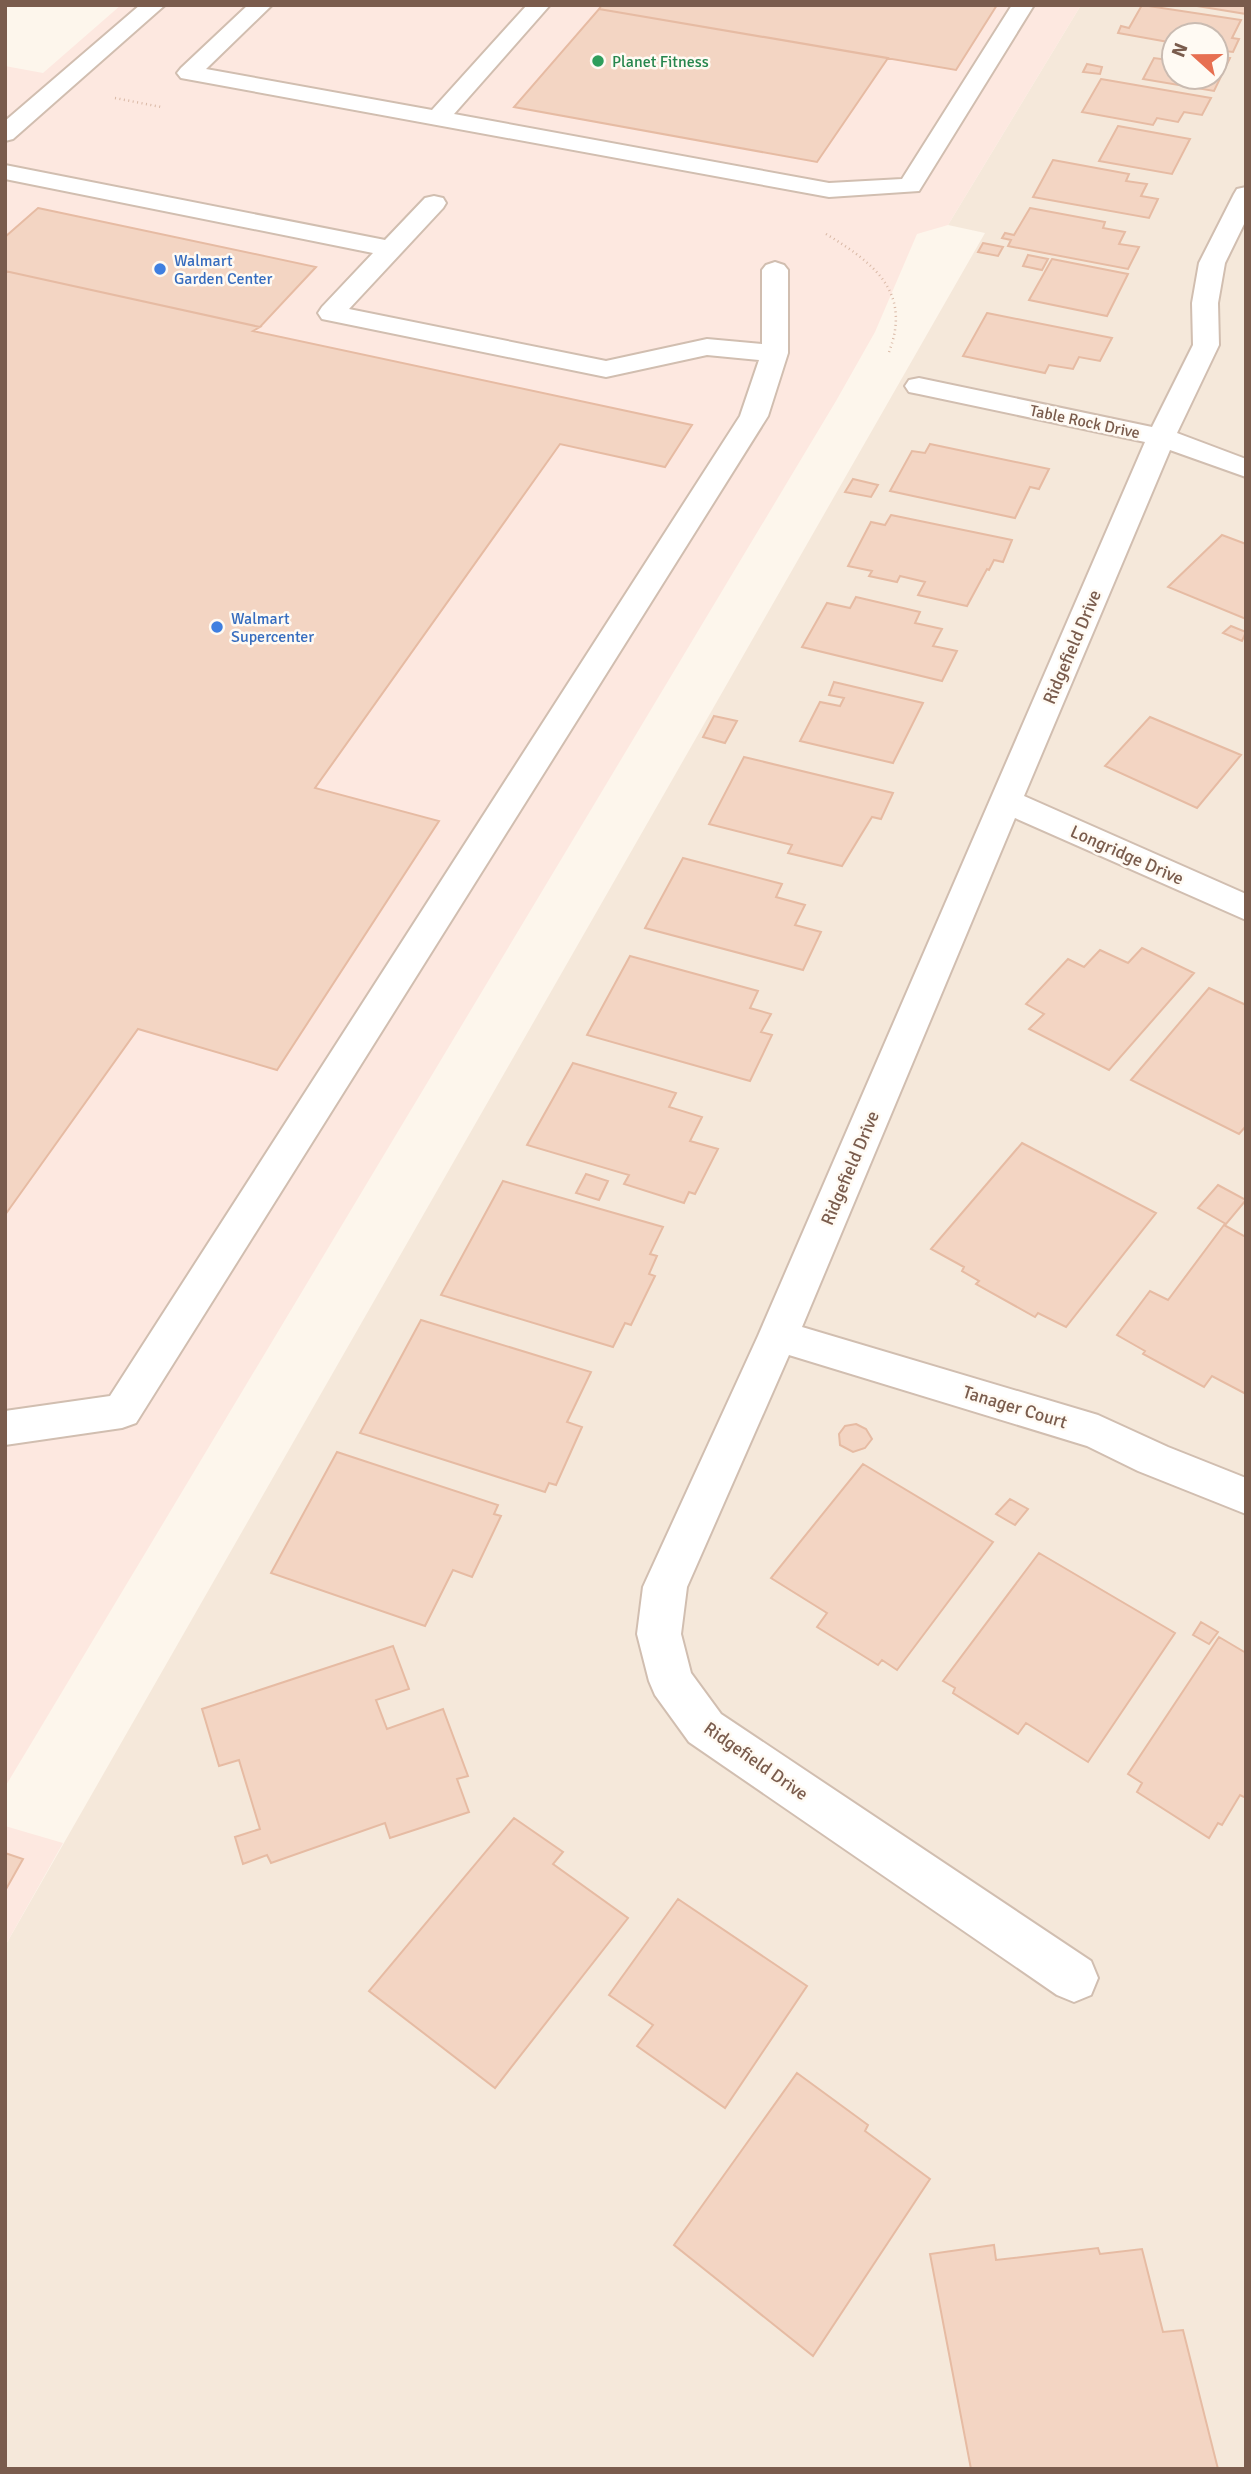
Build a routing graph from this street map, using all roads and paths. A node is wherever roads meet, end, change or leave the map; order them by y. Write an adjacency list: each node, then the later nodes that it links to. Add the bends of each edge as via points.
1 (154, 5): 8 (street)
2 (261, 5): 7 (street, via 189,73)
3 (539, 5): 7 (street)
4 (1023, 5): 7 (street, via 910,186 829,190)
5 (104, 96): 6 (path)
6 (172, 109)
7 (437, 119)
8 (5, 134)
9 (5, 172): 13 (street)
10 (1246, 194): 17 (street, Ridgefield Drive, via 1212,263 1205,303 1206,345)
11 (434, 204): 13 (street)
12 (825, 233): 16 (path, via 851,248 896,298 899,325 875,378)
13 (390, 249): 15 (street, via 331,313 606,369 707,347)
14 (775, 271): 15 (street)
15 (775, 353): 22 (street, via 754,416 122,1411)
16 (919, 386): 17 (street, Table Rock Drive)
17 (1161, 437): 18 (street, Table Rock Drive); 19 (street, Ridgefield Drive)
18 (1246, 469)
19 (1007, 801): 20 (street, Longridge Drive); 21 (street, Ridgefield Drive)
20 (1246, 908)
21 (778, 1336): 23 (street, Tanager Court, via 1098,1432); 24 (street, Ridgefield Drive, via 666,1587 659,1633 671,1681 705,1728)
22 (5, 1428)
23 (1246, 1496)
24 (1074, 1978)

